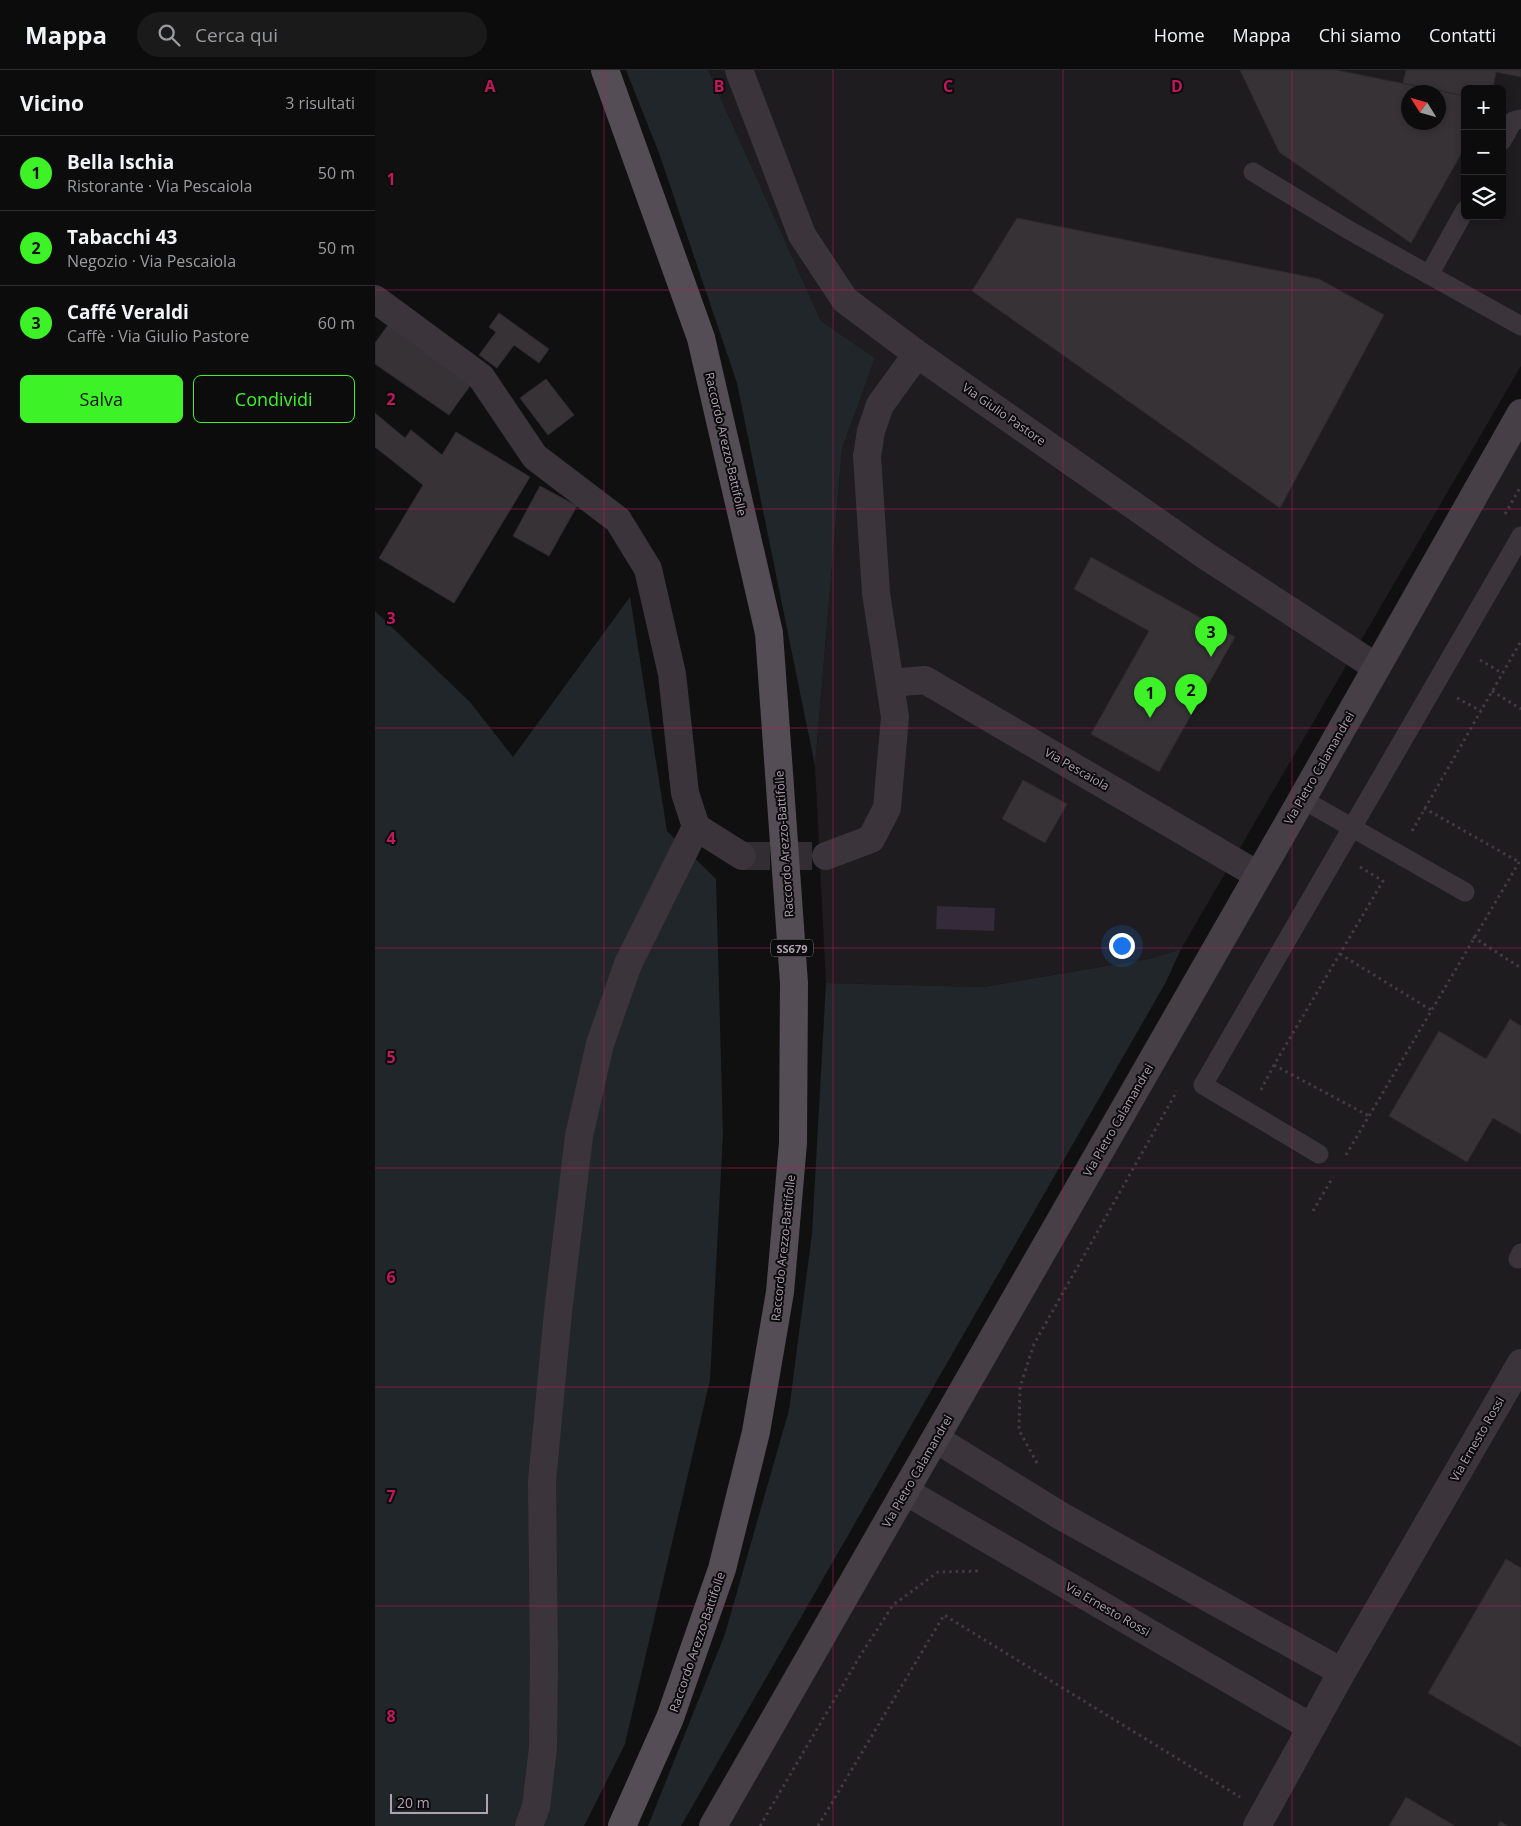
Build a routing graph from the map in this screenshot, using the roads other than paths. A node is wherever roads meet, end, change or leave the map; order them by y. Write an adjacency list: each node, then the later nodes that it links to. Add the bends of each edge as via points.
1 (605, 70): 29 (main road, Raccordo Arezzo-Battifolle / SS679, via 701,338 769,633 794,983 793,1143 780,1292 756,1432 722,1569 670,1718)
2 (739, 70): 10 (street, Via Giulio Pastore, via 802,235 845,300)
3 (1521, 119): 4 (lane, via 1513,121)
4 (1506, 134)
5 (1253, 172): 7 (lane)
6 (1461, 217): 7 (lane)
7 (1429, 275): 9 (lane)
8 (375, 299): 16 (street, via 481,377 535,457 619,520 648,570 672,674 685,793)
9 (1521, 326)
10 (917, 354): 13 (street, Via Giulio Pastore, via 1206,556); 14 (street, via 880,405 867,456 876,593)
11 (1521, 413): 13 (main road, Via Pietro Calamandrei)
12 (1521, 536): 17 (lane)
13 (1377, 667): 15 (main road, Via Pietro Calamandrei)
14 (890, 683): 19 (street, via 895,717 887,808 871,839); 20 (street, Via Pescaiola, via 925,680)
15 (1302, 799): 17 (lane); 20 (main road, Via Pietro Calamandrei)
16 (697, 827): 18 (street); 28 (street, via 628,964 599,1044 579,1136 542,1481 543,1748 536,1807)
17 (1353, 828): 21 (lane); 22 (lane, via 1203,1086)
18 (742, 856)
19 (826, 856)
20 (1258, 875): 24 (main road, Via Pietro Calamandrei)
21 (1465, 892)
22 (1319, 1154)
23 (1521, 1363): 26 (street, Via Ernesto Rossi)
24 (935, 1439): 25 (main road, Via Pietro Calamandrei); 26 (street, via 1061,1516)
25 (905, 1491): 27 (street, Via Ernesto Rossi); 30 (main road, Via Pietro Calamandrei)
26 (1342, 1672): 27 (street, Via Ernesto Rossi)
27 (1311, 1727): 31 (street, Via Ernesto Rossi)
28 (529, 1826)
29 (622, 1826)
30 (713, 1826)
31 (1257, 1826)

